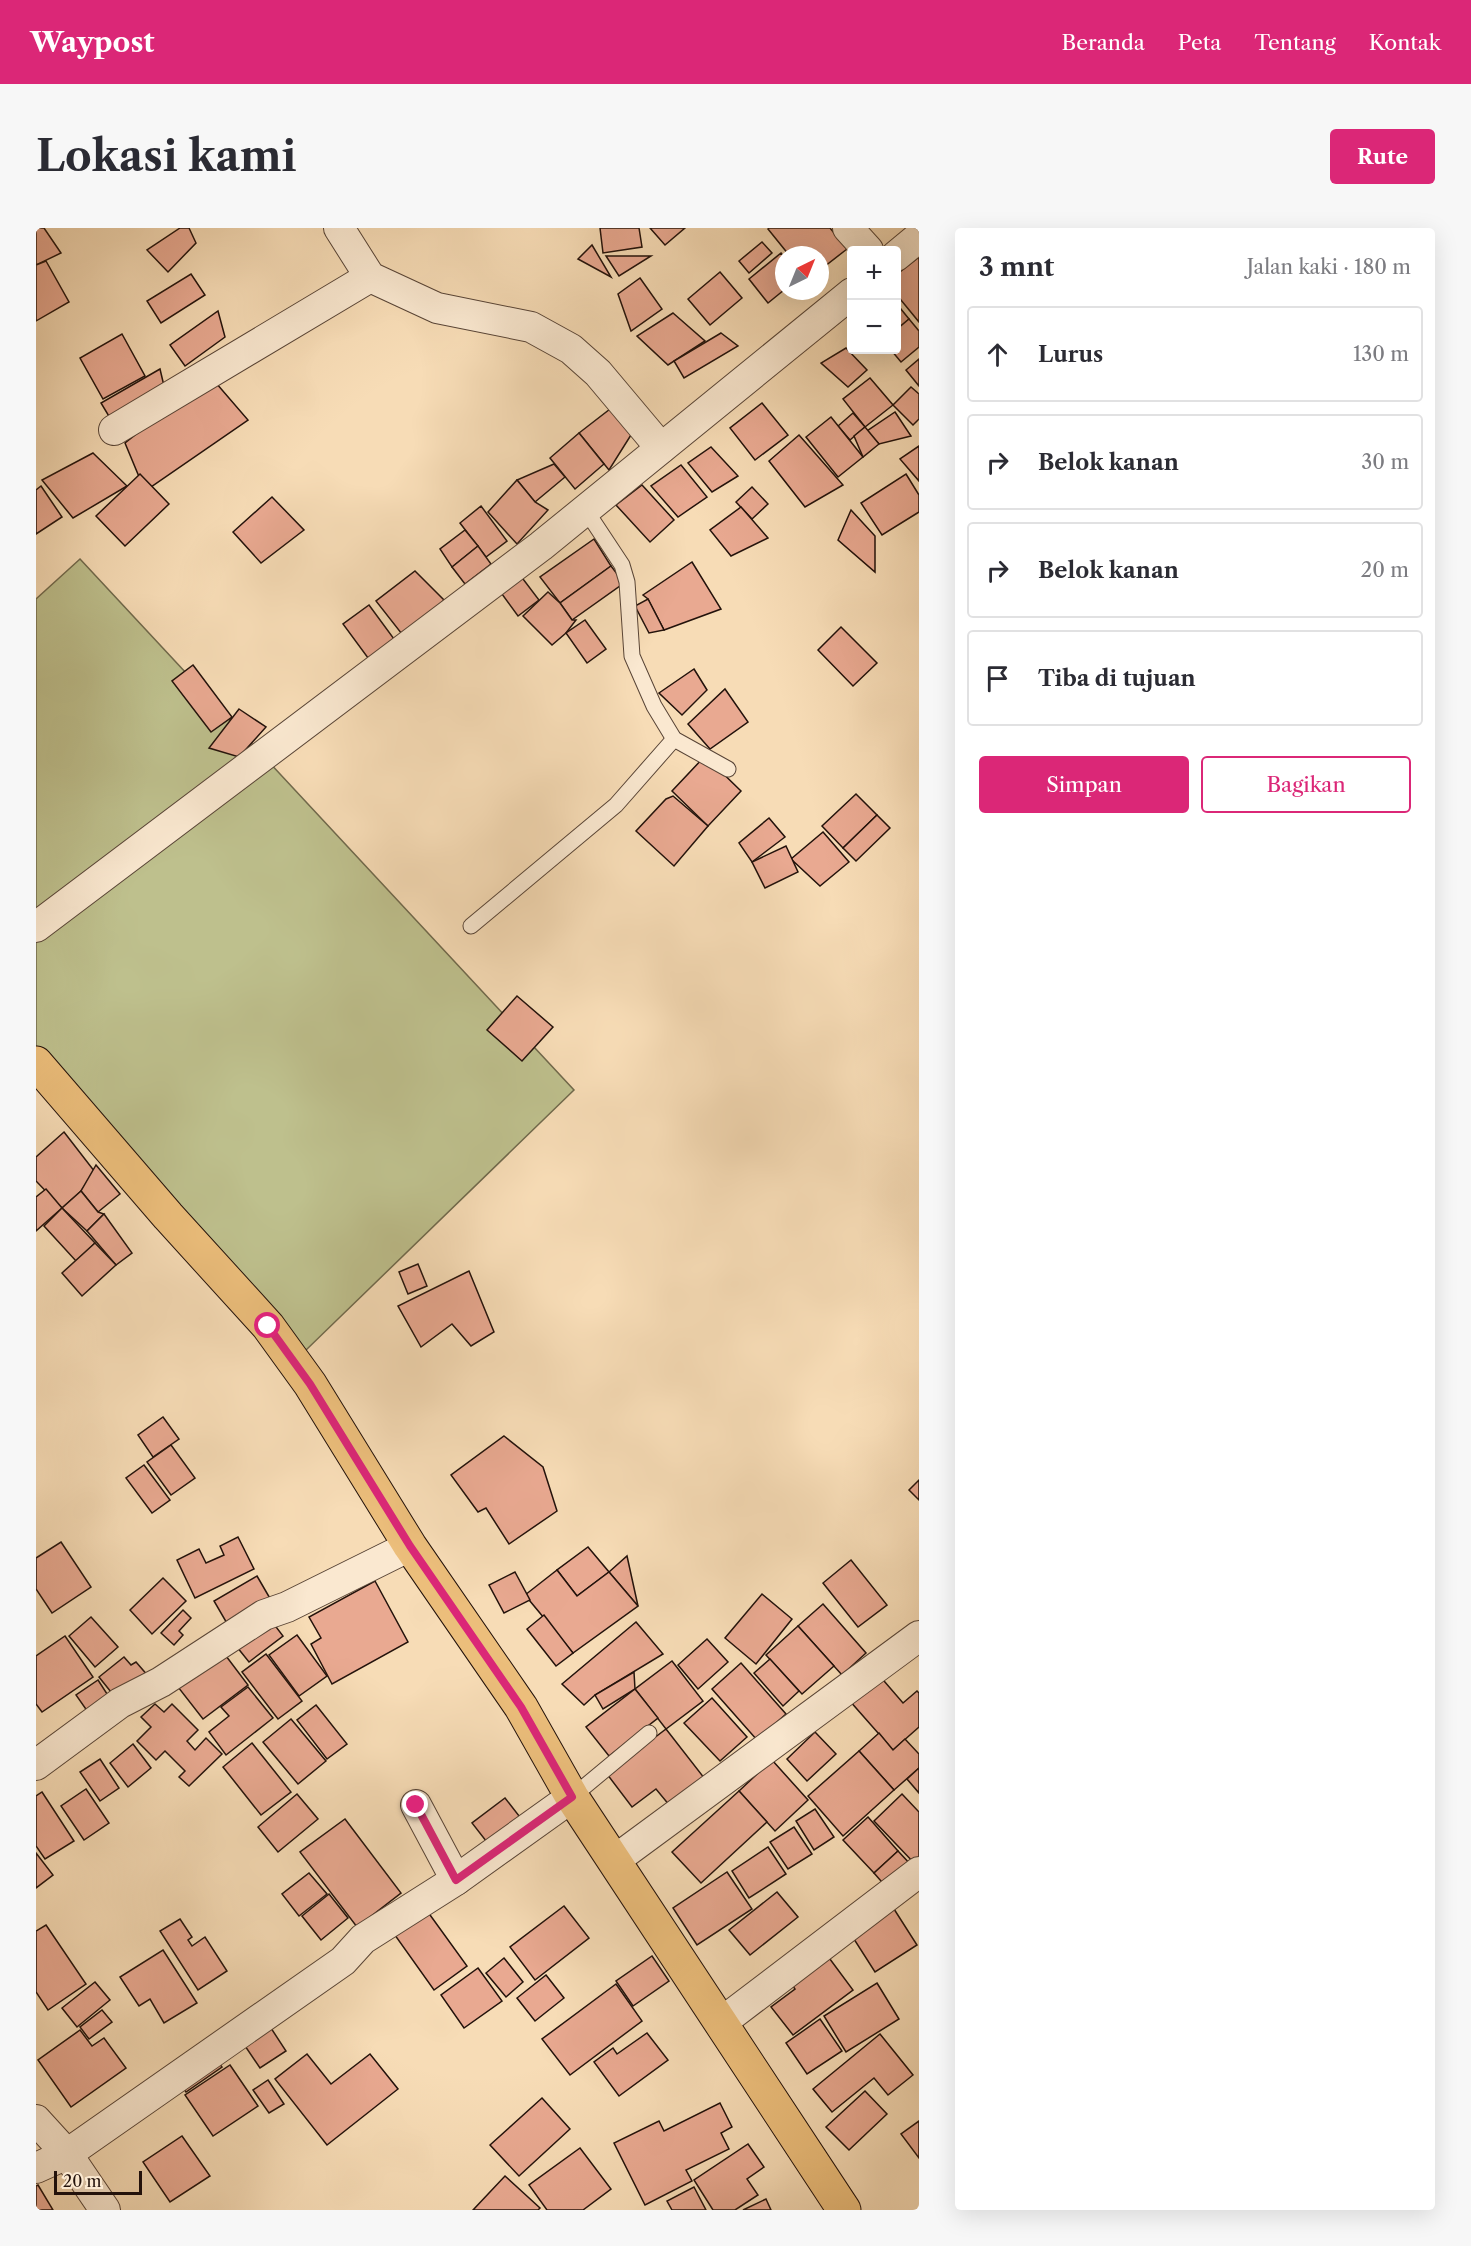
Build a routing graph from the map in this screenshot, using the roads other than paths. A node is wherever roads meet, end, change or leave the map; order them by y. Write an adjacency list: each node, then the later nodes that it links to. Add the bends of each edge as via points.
1 (339, 228): 6 (street)
2 (848, 228): 4 (street)
3 (919, 237): 5 (street)
4 (864, 246)
5 (901, 253)
6 (370, 277): 8 (street); 9 (street, via 437,308 531,327 571,349 598,373)
7 (847, 297): 9 (street)
8 (114, 430)
9 (661, 448): 10 (street)
10 (585, 509): 11 (lane, via 622,565 627,582 632,656); 14 (street)
11 (674, 739): 12 (lane); 13 (lane, via 616,805)
12 (728, 769)
13 (471, 926)
14 (36, 927)
15 (36, 1063): 16 (main road, via 268,1326 310,1384)
16 (410, 1546): 19 (street, via 264,1615 161,1682 120,1703); 20 (main road, via 521,1707)
17 (919, 1636): 22 (street)
18 (649, 1733): 20 (lane)
19 (36, 1765)
20 (572, 1797): 22 (main road); 24 (street)
21 (416, 1805): 24 (street)
22 (615, 1860): 25 (main road)
23 (919, 1872): 25 (street)
24 (456, 1880): 27 (street, via 363,1939 343,1960)
25 (722, 2022): 30 (main road)
26 (36, 2120): 27 (street)
27 (67, 2154): 28 (street); 29 (street)
28 (36, 2168)
29 (105, 2210)
30 (844, 2210)

